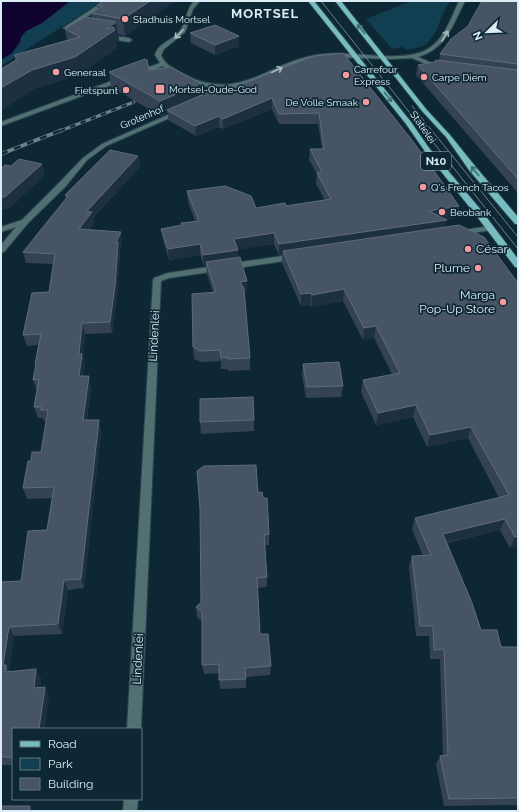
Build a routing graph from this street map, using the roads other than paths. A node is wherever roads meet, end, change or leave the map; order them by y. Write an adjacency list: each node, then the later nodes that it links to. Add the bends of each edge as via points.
1 (108, 1): 6 (street, via 66,28)
2 (196, 1): 12 (street, one-way to 12, via 189,8 183,31 160,49 158,57)
3 (311, 1): 9 (main road, Statielei / N10)
4 (338, 1): 10 (main road, Statielei / N10, one-way to 4)
5 (462, 1): 11 (street, one-way to 5, via 426,53 440,43)
6 (87, 33)
7 (101, 36): 8 (street)
8 (129, 40)
9 (355, 56): 10 (street); 12 (street, one-way to 9, via 211,90 246,84 309,58); 18 (main road, Statielei / N10, one-way to 18)
10 (384, 57): 11 (street); 17 (main road, Statielei / N10, one-way to 10, via 424,110)
11 (414, 57): 13 (street, via 429,65)
12 (163, 64): 15 (street)
13 (446, 69)
14 (185, 110): 16 (street, Grotenhof, via 104,145 85,159)
15 (1, 124)
16 (25, 221): 19 (street, Grotenhof); 21 (street, Grotenhof)
17 (518, 222)
18 (490, 228): 20 (street); 23 (main road, Statielei / N10)
19 (1, 230)
20 (446, 234)
21 (1, 250)
22 (308, 255): 24 (street, Lindenlei, via 168,276 157,280)
23 (518, 265)
24 (134, 728)
25 (131, 800): 26 (street)
26 (130, 811)

